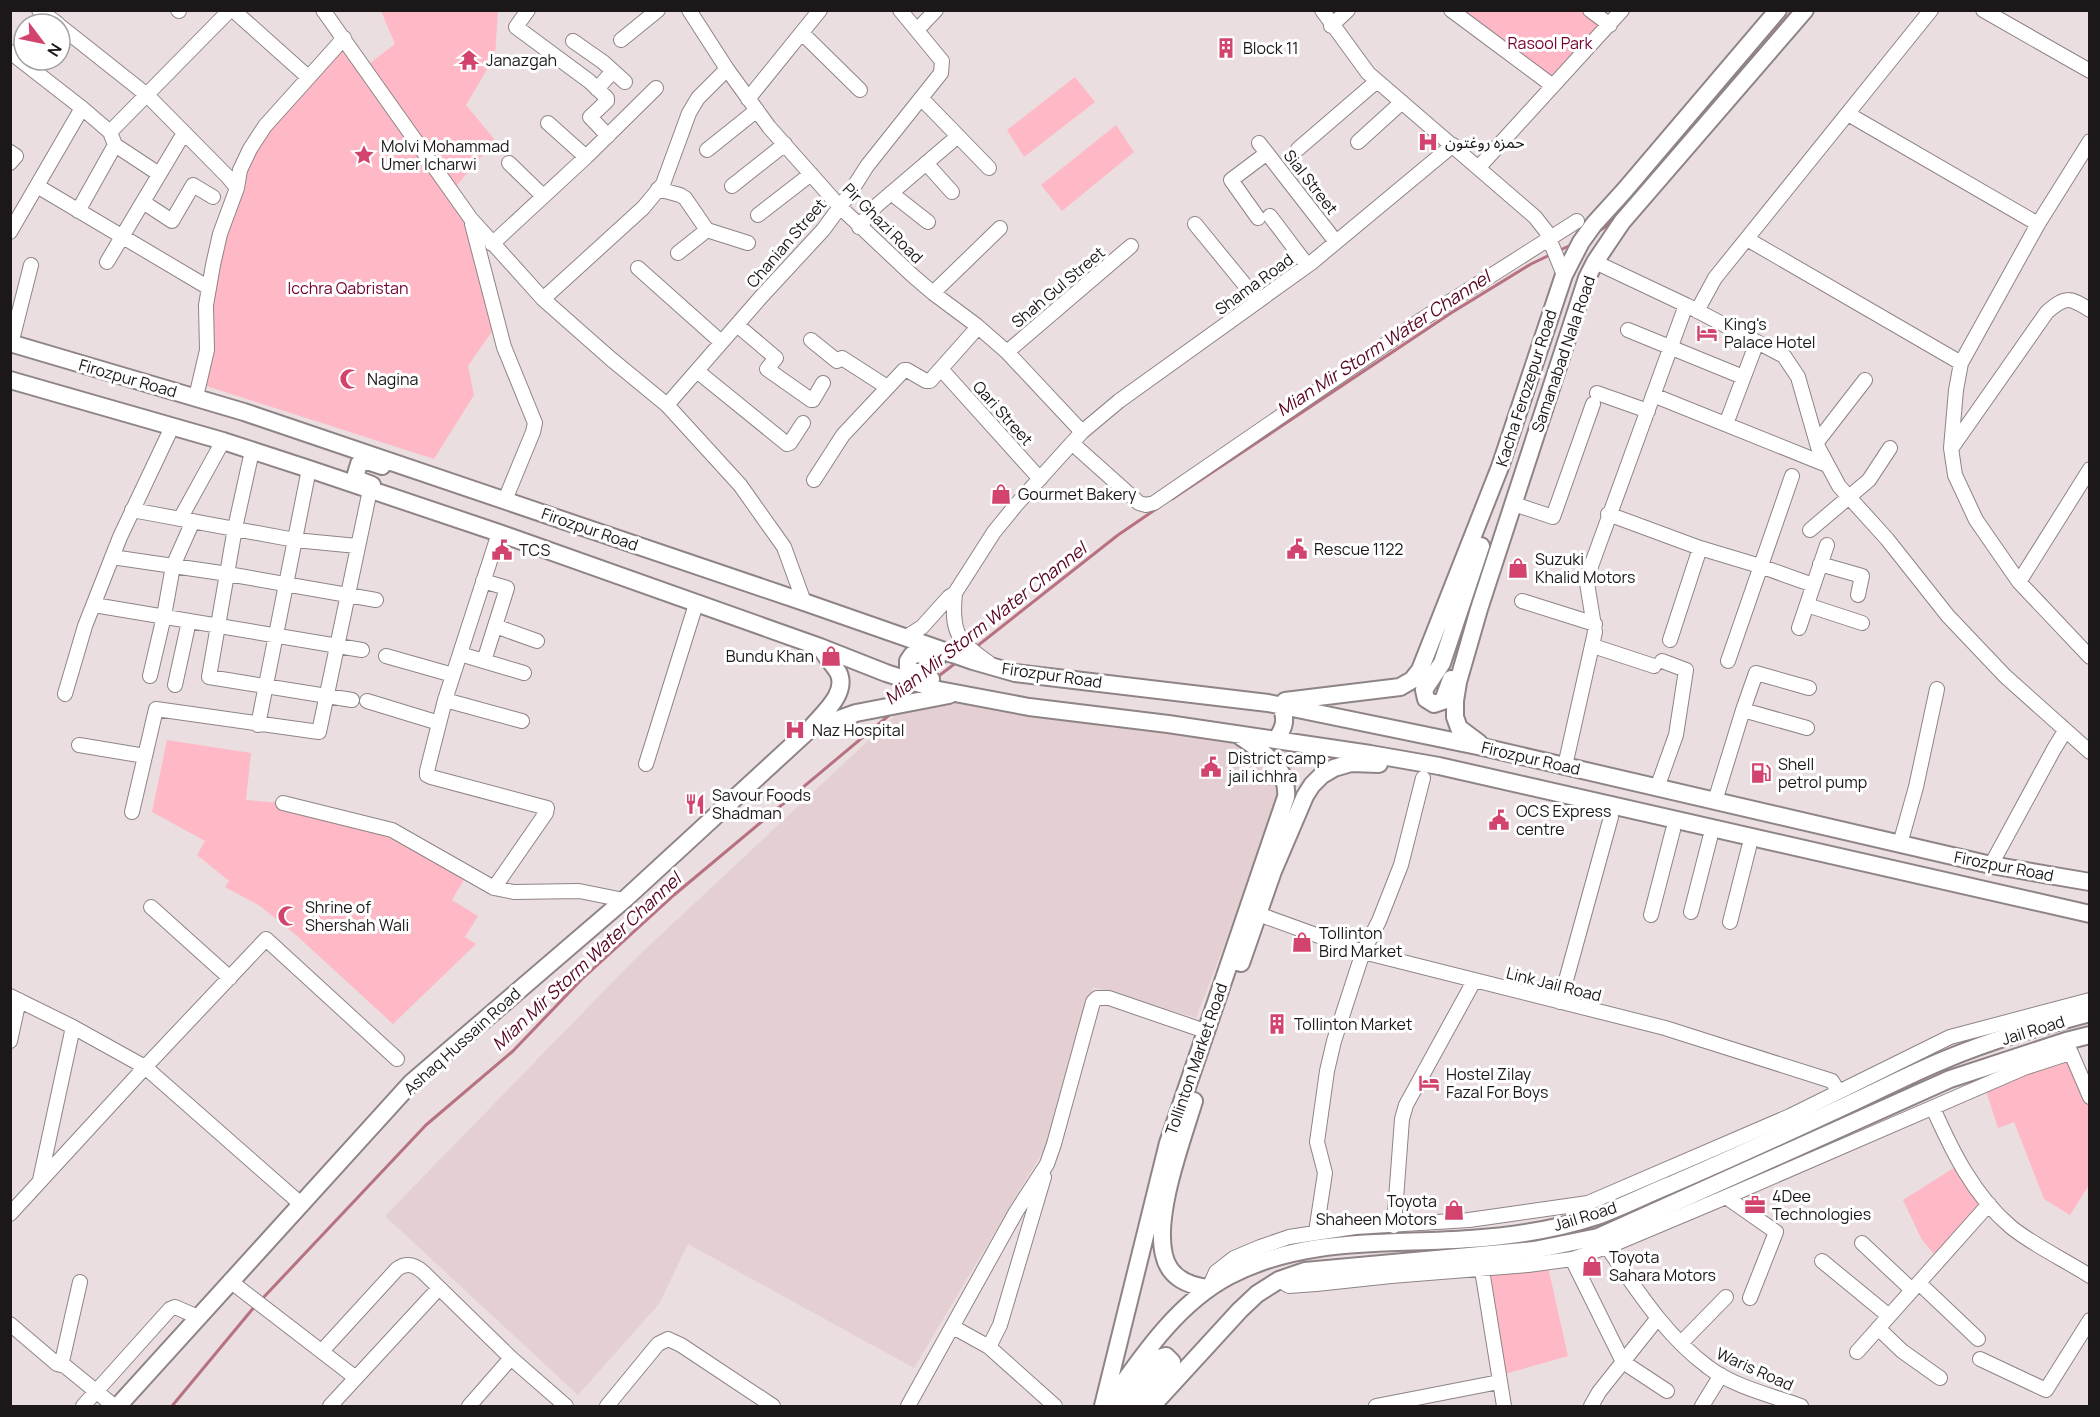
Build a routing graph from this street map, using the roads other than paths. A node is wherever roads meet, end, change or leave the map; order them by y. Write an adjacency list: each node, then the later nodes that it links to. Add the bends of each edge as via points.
1 (231, 10): 32 (street); 39 (street)
2 (528, 10): 28 (street, via 516,27)
3 (658, 10): 24 (street)
4 (820, 10): 21 (street)
5 (900, 10): 20 (street, Chanian Street)
6 (936, 10): 20 (street)
7 (1322, 10): 19 (street)
8 (1348, 10): 19 (street)
9 (1452, 10): 35 (street)
10 (1590, 10): 18 (street)
11 (1622, 10): 18 (street)
12 (1778, 10): 76 (main road, Kacha Ferozepur Road)
13 (1805, 10): 99 (main road, Samanabad Nala Road, via 1645,194)
14 (1931, 10): 45 (street)
15 (1983, 10): 31 (street)
16 (690, 11): 29 (street, Pir Ghazi Road)
17 (328, 12): 23 (street)
18 (1610, 25): 35 (street)
19 (1331, 26): 33 (street)
20 (917, 30): 40 (street, Chanian Street, via 942,61 941,73)
21 (802, 33): 38 (street); 41 (street)
22 (72, 35): 39 (street)
23 (344, 38): 32 (street); 81 (street)
24 (621, 40)
25 (573, 41): 26 (street)
26 (587, 51): 28 (street); 30 (street)
27 (10, 52): 43 (street)
28 (571, 67): 36 (street)
29 (727, 69): 41 (street, Pir Ghazi Road); 70 (street, via 689,112)
30 (613, 71): 34 (street); 36 (street)
31 (2090, 71)
32 (308, 76): 69 (street, via 250,149)
33 (1377, 81): 42 (street); 55 (street)
34 (625, 82)
35 (1553, 86): 63 (street)
36 (597, 88): 48 (street, via 607,99 591,118)
37 (656, 88): 48 (street)
38 (860, 90)
39 (147, 95): 47 (street); 49 (street)
40 (921, 98): 64 (street); 77 (street, Chanian Street)
41 (748, 99): 44 (street, Pir Ghazi Road)
42 (1402, 102): 52 (street); 54 (street)
43 (82, 108): 49 (street); 67 (street)
44 (757, 110): 53 (street, Pir Ghazi Road); 56 (street)
45 (1848, 114): 85 (street); 92 (street)
46 (548, 123): 58 (street)
47 (184, 133): 65 (street); 69 (street)
48 (608, 135): 58 (street)
49 (113, 139): 65 (street); 78 (street)
50 (2090, 141): 62 (street)
51 (951, 142): 61 (street)
52 (1358, 142)
53 (785, 144): 66 (street, Pir Ghazi Road); 68 (street)
54 (1453, 145): 63 (street); 93 (street, Shama Road)
55 (1298, 149)
56 (707, 150)
57 (10, 152): 59 (street, via 16,156)
58 (586, 157): 73 (street)
59 (10, 162)
60 (509, 163): 73 (street)
61 (926, 163): 71 (street); 72 (street)
62 (2084, 165): 85 (street)
63 (1479, 167): 80 (street)
64 (989, 168)
65 (159, 174): 75 (street)
66 (812, 174): 77 (street, Pir Ghazi Road); 79 (street)
67 (37, 186): 78 (street); 89 (street)
68 (732, 186)
69 (237, 188): 104 (street, via 220,234)
70 (658, 189): 88 (street, via 685,198); 106 (street, via 643,208)
71 (952, 192)
72 (891, 193): 83 (street); 86 (street)
73 (543, 196): 95 (street)
74 (213, 197): 75 (street, via 193,185 172,221)
75 (143, 202): 90 (street)
76 (1612, 204): 82 (street); 103 (main road, Kacha Ferozepur Road, via 1581,242)
77 (840, 207): 86 (street, Pir Ghazi Road); 110 (street, Chanian Street)
78 (78, 211): 90 (street)
79 (758, 215)
80 (1535, 217): 82 (street, via 1559,225); 91 (street)
81 (471, 219): 95 (street); 151 (street, via 504,347 535,423)
82 (1577, 221): 91 (street)
83 (927, 222)
84 (1195, 224): 107 (street)
85 (2038, 224): 119 (street)
86 (859, 226): 105 (street, Pir Ghazi Road)
87 (1000, 228): 105 (street)
88 (707, 230): 94 (street); 97 (street)
89 (10, 232)
90 (122, 236): 98 (street); 104 (street)
91 (1549, 238): 103 (street); 138 (street, via 1418,322 1154,503 1139,503)
92 (1747, 239): 108 (street); 119 (street)
93 (1336, 242): 100 (street, Shama Road); 100 (street, Sial Street, via 1263,148 1231,180)
94 (748, 243)
95 (492, 244): 106 (street)
96 (1131, 246): 118 (street, Shah Gul Street)
97 (678, 253)
98 (107, 262)
99 (1595, 262): 108 (street); 152 (main road, Samanabad Nala Road, via 1578,302)
100 (1307, 265): 107 (street, Shama Road)
101 (31, 266): 116 (street)
102 (638, 268): 114 (street)
103 (1564, 275): 143 (main road, Kacha Ferozepur Road)
104 (209, 288): 128 (street, via 207,350)
105 (933, 293): 111 (street, Pir Ghazi Road)
106 (543, 299): 129 (street)
107 (1258, 301): 135 (street, Shama Road, via 1119,401)
108 (1691, 308): 115 (street); 117 (street)
109 (2090, 310): 140 (street, via 2071,299 2061,300 2047,312)
110 (736, 325): 114 (street, Chanian Street); 125 (street, via 776,358 766,369 812,401)
111 (978, 327): 118 (street, Pir Ghazi Road); 120 (street)
112 (1628, 330): 117 (street)
113 (811, 339): 126 (street, via 837,361 842,358)
114 (721, 342): 121 (street, Chanian Street)
115 (1757, 342): 122 (street); 137 (street, via 1784,356 1798,377)
116 (11, 344): 128 (main road, Firozpur Road)
117 (1671, 348): 122 (street); 127 (street)
118 (1007, 352): 135 (street, Pir Ghazi Road)
119 (1961, 363): 140 (street)
120 (941, 369): 126 (street, via 928,381 905,369); 147 (street, Qari Street)
121 (697, 371): 129 (street, Chanian Street); 132 (street, via 787,444)
122 (1743, 377): 133 (street)
123 (10, 380): 134 (main road, Firozpur Road)
124 (1865, 380): 137 (street)
125 (824, 382)
126 (887, 387): 148 (street, via 843,435)
127 (1653, 395): 130 (street); 133 (street)
128 (196, 398): 131 (main road, Firozpur Road)
129 (667, 405): 177 (street, via 758,508 787,554)
130 (1648, 411): 152 (street, via 1595,398 1553,518); 154 (street)
131 (244, 412): 136 (main road, via 261,426 342,452 350,461 346,471); 151 (main road, Firozpur Road)
132 (803, 423)
133 (1726, 424): 142 (street)
134 (172, 427): 136 (main road, Firozpur Road); 153 (street)
135 (1083, 432): 138 (street, Shama Road)
136 (223, 441): 141 (main road, Firozpur Road); 155 (street)
137 (1816, 442): 142 (street)
138 (1073, 444): 147 (street, Shama Road)
139 (1890, 448): 150 (street, via 1869,480)
140 (1951, 448): 169 (street, via 1955,475 1976,519)
141 (252, 451): 144 (main road, Firozpur Road); 156 (street)
142 (1827, 465): 150 (street)
143 (1500, 467): 181 (main road, via 1492,513 1445,654 1424,690 1429,703 1439,704 1445,697 1463,642); 218 (main road, Kacha Ferozepur Road, via 1425,659 1412,680 1387,690)
144 (309, 469): 149 (main road, Firozpur Road); 159 (street)
145 (2090, 470): 169 (street)
146 (1792, 476): 166 (street)
147 (1040, 479): 172 (street, Shama Road, via 994,532)
148 (814, 480)
149 (370, 490): 158 (main road, Firozpur Road); 161 (street)
150 (1849, 497): 157 (street); 226 (street, via 1948,616)
151 (505, 500): 158 (main road, via 480,500 367,461 359,464 356,474 367,483 474,519); 177 (main road, Firozpur Road)
152 (1514, 504): 181 (main road, Samanabad Nala Road)
153 (132, 510): 155 (street); 163 (street)
154 (1608, 514): 162 (street); 185 (street, via 1587,583)
155 (187, 520): 156 (street); 165 (street)
156 (235, 528): 159 (street); 167 (street)
157 (1810, 530)
158 (499, 533): 168 (street); 178 (main road, Firozpur Road)
159 (295, 540): 161 (street); 170 (street)
160 (1827, 545): 164 (street)
161 (357, 546): 174 (street)
162 (1700, 548): 166 (street); 191 (street)
163 (112, 557): 165 (street); 179 (street)
164 (1820, 564): 171 (street); 173 (street, via 1862,576)
165 (173, 566): 167 (street); 182 (street)
166 (1760, 566): 171 (street); 202 (street)
167 (228, 574): 170 (street); 186 (street)
168 (483, 581): 187 (street, via 507,588); 198 (street)
169 (2019, 582): 200 (street)
170 (286, 585): 174 (street); 189 (street)
171 (1813, 585): 180 (street)
172 (955, 593): 190 (street, Shama Road, via 922,627); 197 (street, Shama Road, via 953,622)
173 (1858, 595)
174 (347, 596): 175 (street); 193 (street)
175 (376, 600)
176 (1522, 601): 185 (street)
177 (804, 602): 190 (main road, Firozpur Road)
178 (696, 604): 195 (main road, Firozpur Road); 234 (street)
179 (94, 605): 182 (street); 212 (street)
180 (1807, 605): 184 (street); 188 (street)
181 (1479, 609): 230 (main road, Samanabad Nala Road, via 1458,682 1455,711 1465,735)
182 (164, 616): 183 (street); 206 (street)
183 (189, 621): 186 (street); 207 (street)
184 (1862, 623)
185 (1595, 624): 194 (street)
186 (219, 626): 189 (street); 208 (street, via 209,677)
187 (495, 626): 192 (street); 201 (street)
188 (1799, 628)
189 (276, 636): 193 (street); 208 (street)
190 (905, 638): 197 (main road, Firozpur Road)
191 (1670, 640)
192 (537, 641)
193 (338, 646): 196 (street); 213 (street)
194 (1593, 646): 236 (street); 238 (street, via 1686,670 1676,735)
195 (820, 647): 211 (main road, Firozpur Road); 224 (main road, Ashaq Hussain Road, via 839,674 841,687)
196 (362, 650)
197 (960, 650): 204 (main road, Firozpur Road)
198 (459, 654): 201 (street); 205 (street)
199 (386, 656): 205 (street)
200 (2090, 657)
201 (484, 661): 203 (street)
202 (1728, 661)
203 (524, 673)
204 (1015, 673): 214 (main road, via 973,670 918,654 908,661 908,668 913,671); 218 (main road, Firozpur Road)
205 (453, 675): 216 (street)
206 (150, 676)
207 (175, 685)
208 (267, 686): 213 (street); 222 (street)
209 (1809, 688): 219 (street, via 1756,673)
210 (1937, 689): 245 (street)
211 (938, 692): 214 (main road, Firozpur Road); 224 (main road, Ashaq Hussain Road)
212 (65, 694)
213 (327, 695): 215 (street); 222 (street, via 319,732)
214 (975, 698): 227 (main road, Firozpur Road)
215 (351, 700)
216 (445, 700): 220 (street); 221 (street)
217 (367, 701): 221 (street)
218 (1275, 704): 225 (main road, Firozpur Road); 228 (main road, via 1285,722)
219 (1743, 710): 223 (street); 239 (street)
220 (522, 722)
221 (439, 723): 250 (street, via 427,775 547,808)
222 (258, 725): 233 (street, via 156,709)
223 (1807, 728)
224 (810, 729): 251 (main road, Ashaq Hussain Road)
225 (1398, 729): 230 (main road, Firozpur Road); 232 (main road, via 1337,725 1332,730 1332,737 1338,742)
226 (2065, 731): 231 (street); 247 (street)
227 (1237, 735): 228 (main road, Firozpur Road); 248 (main road, Tollinton Market Road, via 1270,758 1287,790)
228 (1276, 740): 232 (main road, Firozpur Road)
229 (79, 745): 233 (street)
230 (1487, 748): 236 (main road, Firozpur Road)
231 (2090, 752)
232 (1370, 754): 235 (main road, Firozpur Road)
233 (145, 756): 241 (street)
234 (646, 764)
235 (1439, 766): 248 (main road, Tollinton Market Road, via 1351,763 1322,775 1305,796); 255 (main road, Firozpur Road)
236 (1566, 766): 238 (main road, Firozpur Road)
237 (1423, 778): 258 (street, via 1401,865)
238 (1657, 788): 239 (main road, Firozpur Road)
239 (1715, 801): 245 (main road, Firozpur Road)
240 (283, 803): 250 (street, via 392,830)
241 (132, 812)
242 (1611, 817): 263 (street)
243 (1673, 830): 256 (street)
244 (1710, 838): 253 (street)
245 (1900, 844): 247 (main road, Firozpur Road)
246 (1749, 847): 257 (street)
247 (1991, 865): 249 (main road, Firozpur Road)
248 (1267, 869): 254 (main road, Tollinton Market Road); 266 (main road, Tollinton Market Road)
249 (2090, 882)
250 (494, 888): 251 (street, via 514,892 579,891)
251 (624, 900): 279 (main road, Ashaq Hussain Road, via 412,1082)
252 (151, 907): 259 (street)
253 (1691, 912)
254 (1258, 914): 258 (street, Link Jail Road); 294 (main road, Tollinton Market Road, via 1197,1089 1164,1208 1163,1255 1168,1266 1182,1281)
255 (2090, 914)
256 (1651, 915)
257 (1730, 922)
258 (1363, 952): 260 (street, Link Jail Road); 282 (street, via 1327,1071 1317,1142 1325,1173)
259 (230, 978): 270 (street, via 268,940); 271 (street)
260 (1474, 981): 263 (street, Link Jail Road); 281 (street, via 1406,1105)
261 (15, 998): 265 (street); 268 (street)
262 (2090, 1000): 272 (street, via 1950,1037)
263 (1560, 1002): 272 (street, Link Jail Road, via 1665,1028 1832,1081)
264 (2090, 1013): 294 (main road, Jail Road, via 1945,1059 1594,1217 1532,1232 1470,1239 1383,1241 1293,1252 1268,1258)
265 (73, 1027): 271 (street); 276 (street)
266 (1205, 1031): 275 (street, via 1109,998 1093,1002); 329 (main road, Tollinton Market Road, via 1168,1143)
267 (2090, 1035): 269 (main road, Jail Road)
268 (10, 1041)
269 (2068, 1047): 273 (street); 274 (street); 289 (main road, Jail Road, via 1950,1079 1598,1237 1534,1250 1305,1271)
270 (397, 1059)
271 (145, 1067): 276 (street); 279 (street)
272 (1838, 1091): 281 (street, via 1790,1116 1588,1203)
273 (2090, 1097)
274 (1934, 1108): 277 (street); 278 (street, via 1960,1164)
275 (1047, 1164): 302 (street); 306 (street, via 1000,1325)
276 (39, 1183): 280 (street)
277 (1726, 1197): 284 (street); 296 (street, via 1776,1232)
278 (1989, 1204): 288 (street, via 2012,1227); 292 (street)
279 (302, 1205): 290 (main road, Ashaq Hussain Road)
280 (10, 1214)
281 (1394, 1226): 282 (street)
282 (1316, 1232): 294 (street, via 1289,1237 1234,1258 1216,1272)
283 (1862, 1243): 292 (street)
284 (1606, 1247): 285 (street); 299 (street, Waris Road)
285 (1572, 1259): 287 (street); 311 (street)
286 (1822, 1261): 297 (street)
287 (1482, 1270): 289 (street, via 1289,1286); 316 (street)
288 (2090, 1276)
289 (1279, 1280): 332 (main road, Jail Road, via 1240,1310)
290 (230, 1281): 298 (main road, Ashaq Hussain Road); 307 (street)
291 (80, 1282): 312 (street, via 63,1357)
292 (1916, 1287): 297 (street); 304 (street)
293 (439, 1288): 307 (street, via 417,1267 402,1266); 309 (street); 314 (street)
294 (1209, 1288): 329 (main road, Jail Road, via 1167,1327)
295 (1726, 1297): 305 (street)
296 (1750, 1298)
297 (1889, 1316): 303 (street)
298 (198, 1317): 318 (street, via 175,1307 170,1309); 321 (main road, Ashaq Hussain Road)
299 (1657, 1319): 305 (street, Waris Road); 311 (street)
300 (2090, 1320): 310 (street, via 2046,1390)
301 (10, 1324): 312 (street)
302 (953, 1327): 306 (street); 327 (street)
303 (1878, 1328): 308 (street); 315 (street)
304 (1978, 1339)
305 (1681, 1343): 313 (street, Waris Road)
306 (989, 1347): 328 (street)
307 (322, 1351): 314 (street)
308 (1857, 1352)
309 (511, 1358): 323 (street); 324 (street)
310 (1980, 1359)
311 (1623, 1362): 317 (street); 334 (street)
312 (57, 1364): 318 (street)
313 (1721, 1375): 319 (street, Waris Road); 335 (street)
314 (356, 1378): 322 (street)
315 (1940, 1378)
316 (1499, 1382): 320 (street); 333 (street)
317 (1667, 1391)
318 (92, 1401): 321 (street)
319 (1787, 1404): 336 (street, Waris Road)
320 (1376, 1406)
321 (116, 1407)
322 (330, 1407)
323 (469, 1407)
324 (566, 1407)
325 (607, 1407): 326 (street, via 658,1344 668,1339)
326 (773, 1407)
327 (908, 1407)
328 (1055, 1407)
329 (1105, 1407)
330 (1121, 1407): 331 (main road, via 1159,1358 1166,1356 1172,1362 1170,1370)
331 (1140, 1407)
332 (1152, 1407)
333 (1504, 1407)
334 (1591, 1407)
335 (1702, 1407)
336 (1802, 1407)

